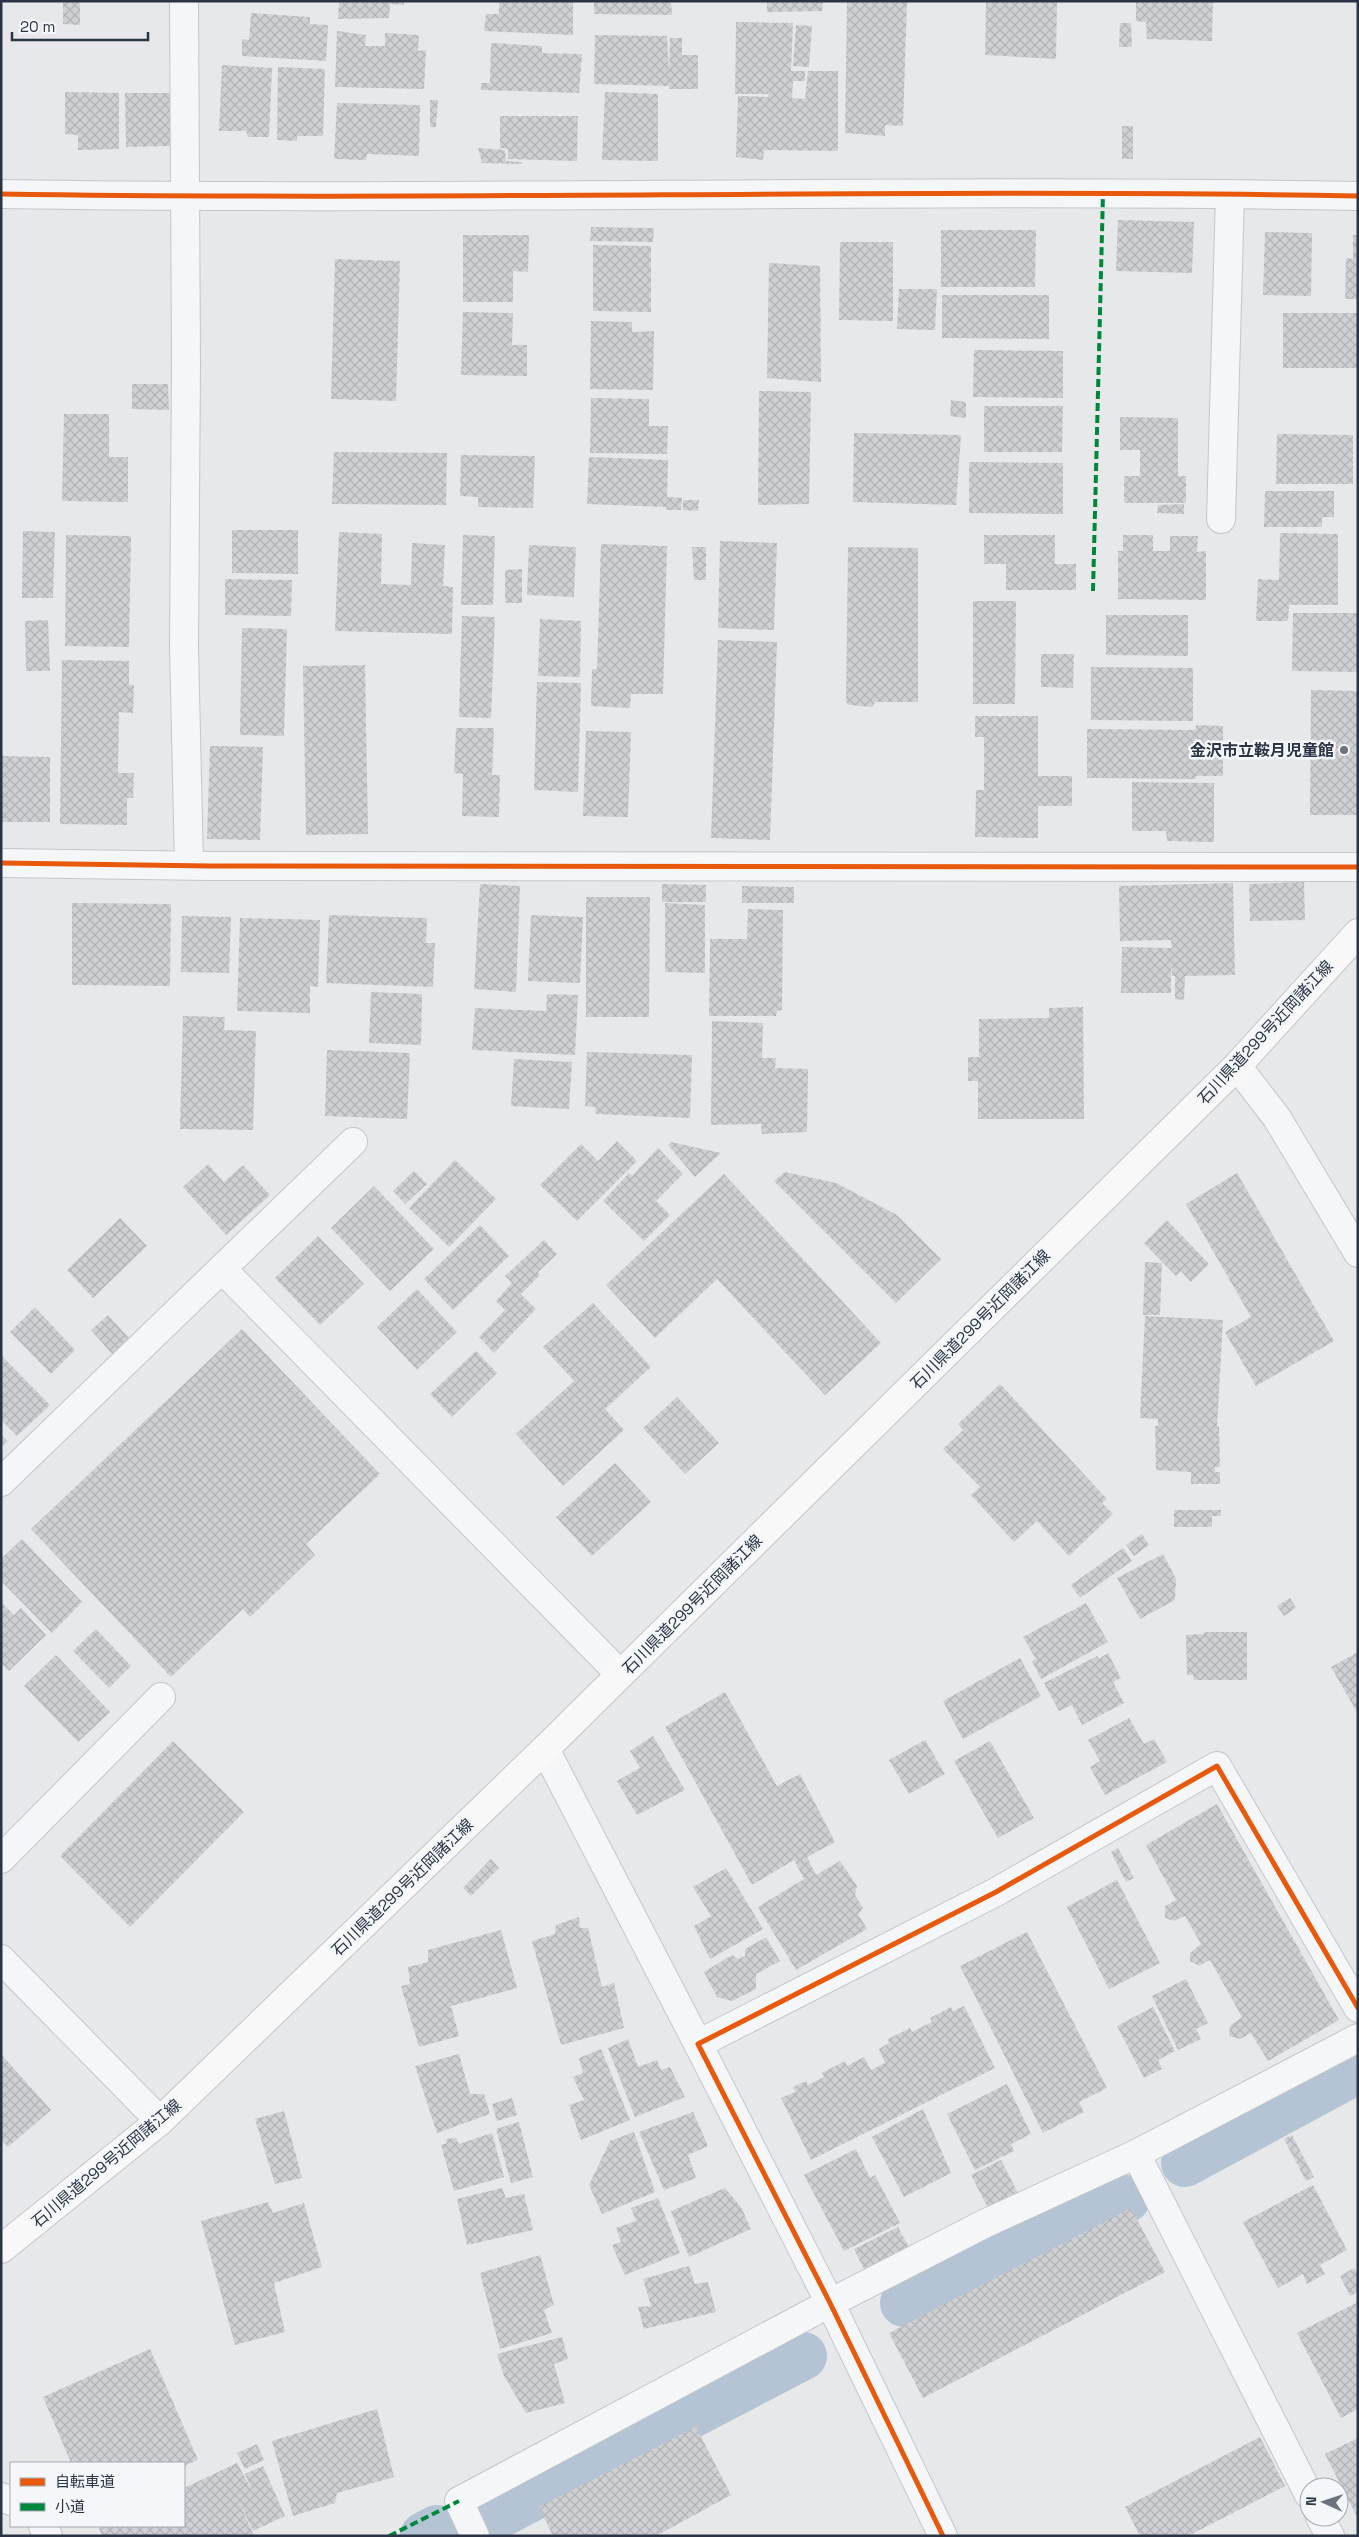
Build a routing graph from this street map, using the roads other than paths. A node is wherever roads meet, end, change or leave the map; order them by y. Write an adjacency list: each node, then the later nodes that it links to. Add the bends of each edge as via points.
1 (184, 1): 5 (street)
2 (1, 194): 5 (street)
3 (1230, 194): 4 (street); 5 (street); 6 (street)
4 (1358, 196)
5 (184, 197): 8 (street, via 184,647)
6 (1221, 518)
7 (1, 863): 8 (street)
8 (189, 865): 9 (street)
9 (1358, 867)
10 (1358, 933): 11 (main road, 石川県道299号近岡諸江線)
11 (1237, 1066): 13 (street, via 1277,1118); 16 (main road, 石川県道299号近岡諸江線)
12 (353, 1142): 14 (street)
13 (1358, 1253)
14 (222, 1269): 15 (street); 16 (street)
15 (1, 1482)
16 (620, 1674): 18 (main road, 石川県道299号近岡諸江線)
17 (160, 1697): 19 (street)
18 (545, 1748): 23 (street); 24 (main road, 石川県道299号近岡諸江線)
19 (1, 1859)
20 (1, 1959): 24 (street)
21 (1358, 2008): 23 (street, via 1217,1766 996,1892)
22 (1358, 2038): 25 (street)
23 (698, 2044): 27 (street)
24 (160, 2121): 26 (main road, 石川県道299号近岡諸江線)
25 (1136, 2154): 27 (street, via 984,2224); 28 (street)
26 (1, 2249)
27 (830, 2303): 29 (street, via 458,2501); 30 (street)
28 (1300, 2477)
29 (475, 2536)
30 (943, 2536)

